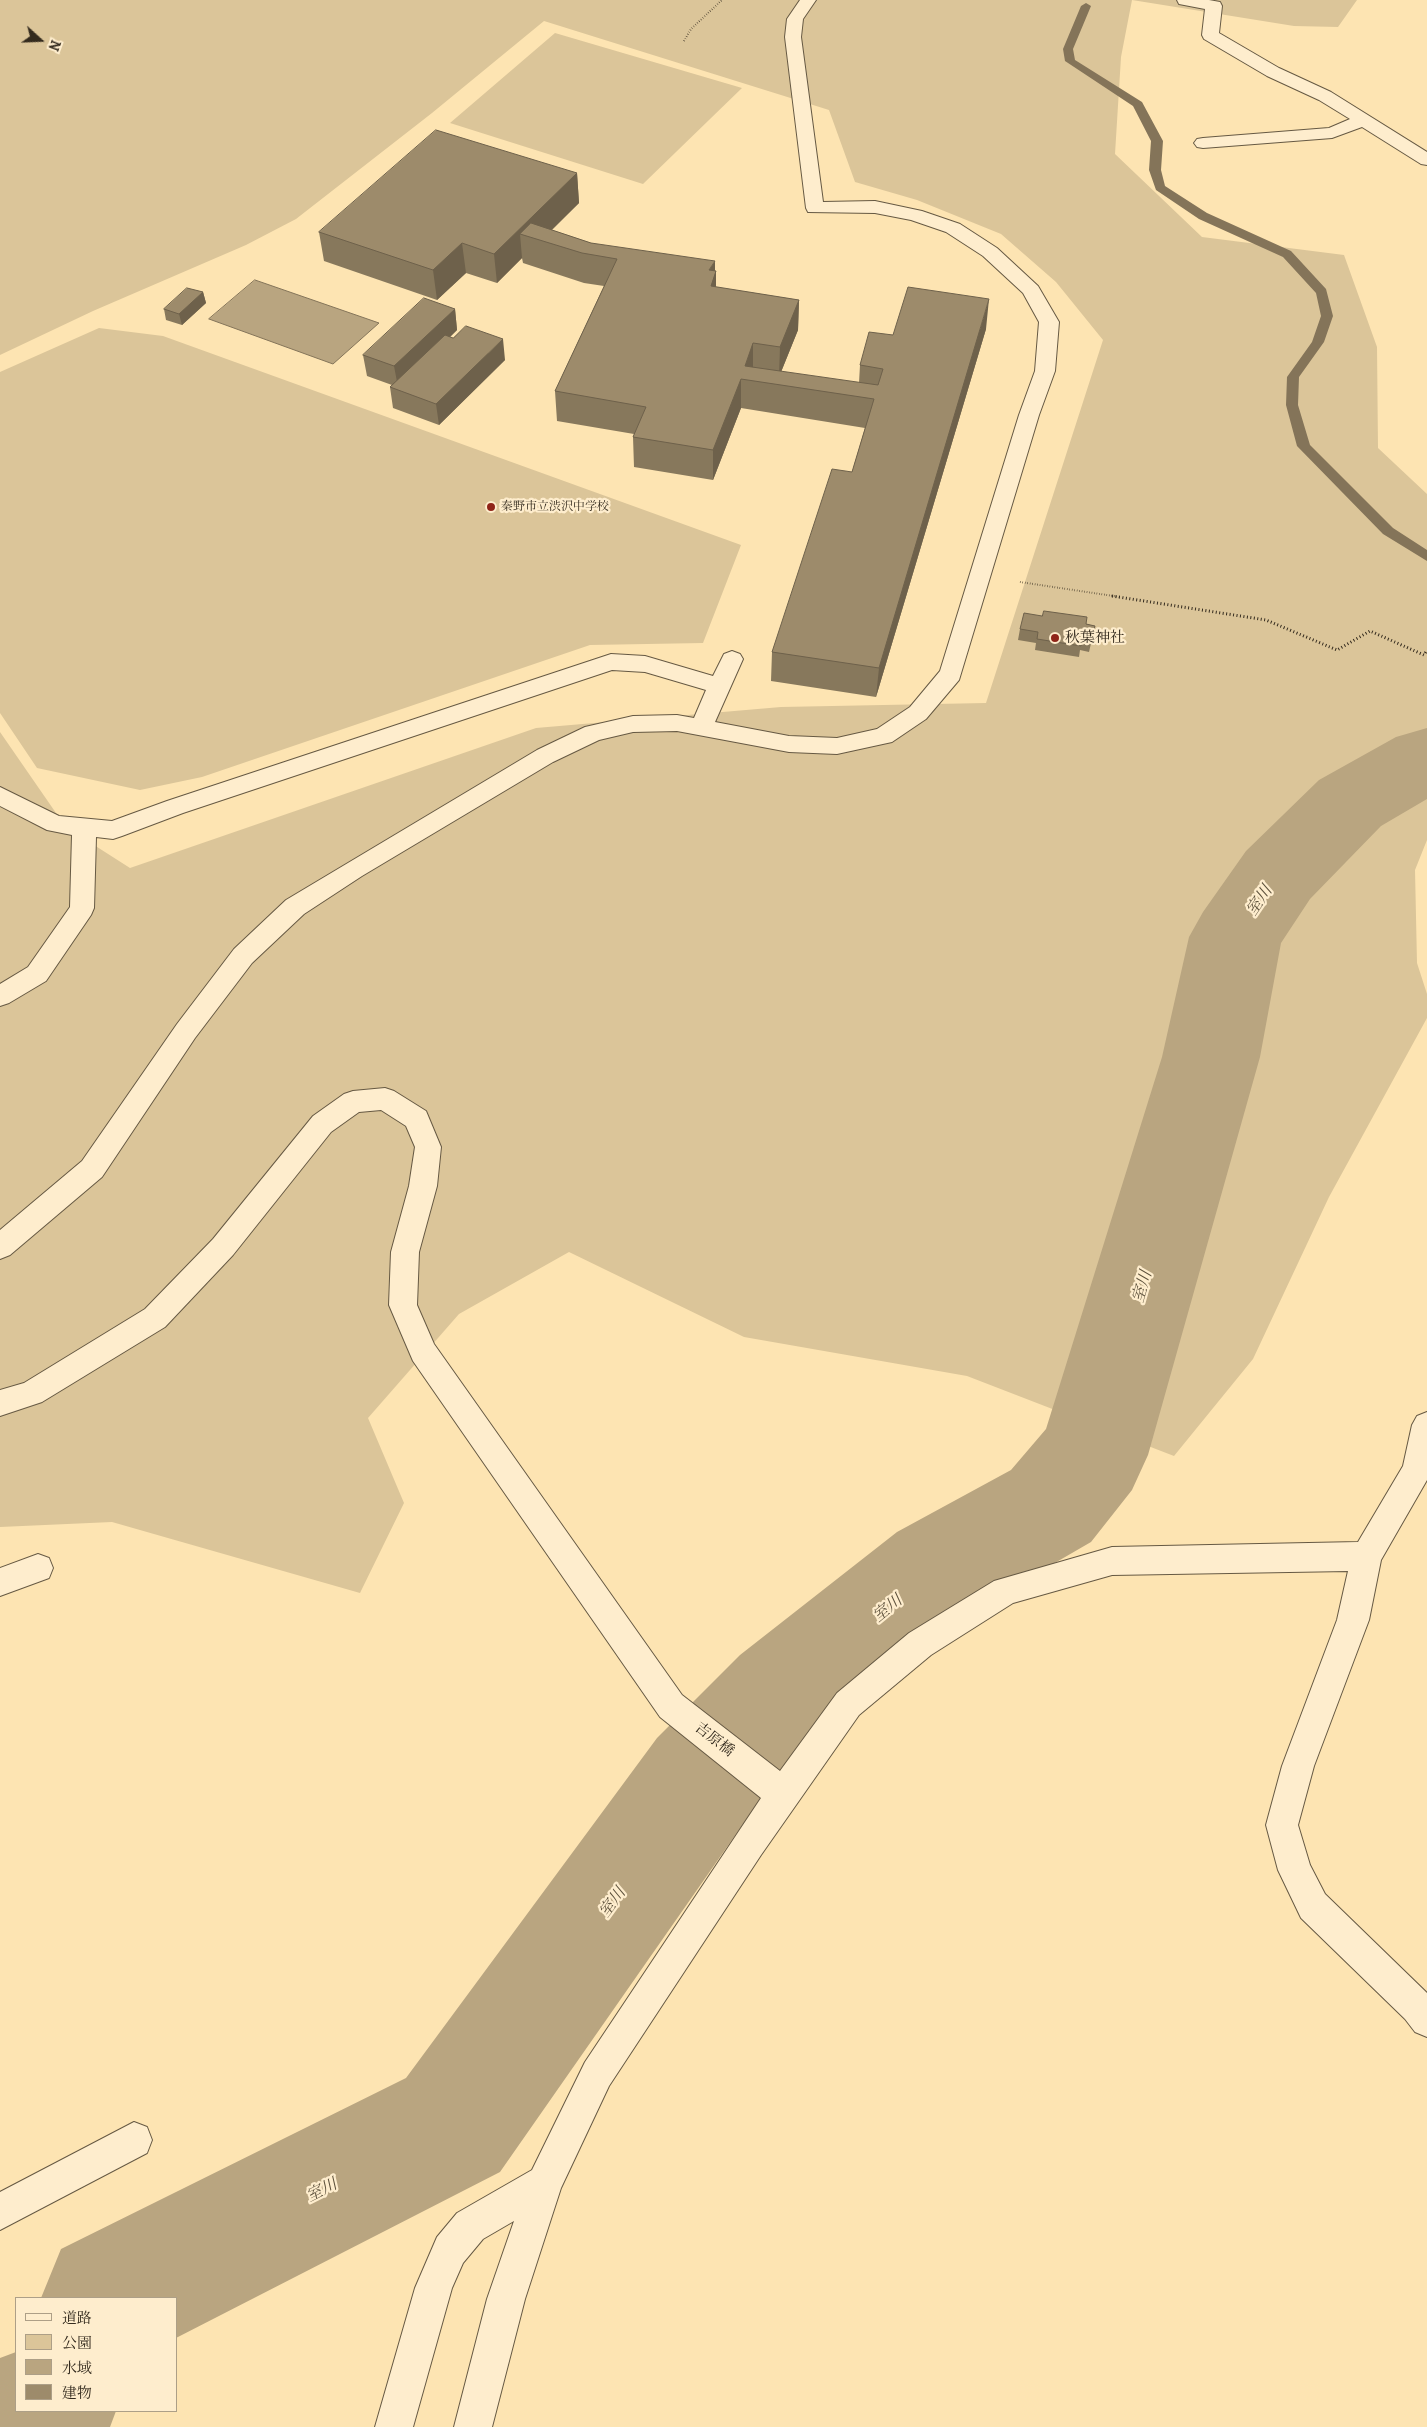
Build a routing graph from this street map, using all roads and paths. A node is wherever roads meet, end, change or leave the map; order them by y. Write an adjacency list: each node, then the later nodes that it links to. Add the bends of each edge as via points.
1 (722, 0): 4 (path, via 691,29)
2 (808, 0): 8 (street, via 795,19 793,37 815,208 875,207 915,215 953,228 990,252 1031,290 1049,322 1044,371)
3 (1185, 0): 5 (street, via 1214,6 1210,35 1273,72 1326,96)
4 (684, 41)
5 (1364, 120): 6 (street, via 1332,133); 7 (street)
6 (1203, 144)
7 (1427, 160)
8 (980, 576): 9 (path, via 1266,620 1337,650 1370,631 1424,656); 12 (street, via 950,674 918,713 884,736 837,746 789,744)
9 (1427, 650)
10 (732, 659): 11 (street)
11 (720, 686): 12 (street); 14 (street, via 645,664 610,662 113,830)
12 (701, 727): 16 (street, via 677,723 633,724 592,733 546,756 295,907 243,956 186,1031 92,1169)
13 (0, 796): 14 (street, via 55,824)
14 (84, 826): 15 (street, via 82,908 37,974)
15 (0, 996)
16 (0, 1247)
17 (0, 1403): 22 (street, 吉原橋, via 32,1393 155,1318 223,1247 322,1124 353,1102 385,1100 417,1119 428,1147 423,1186 405,1252 403,1305 423,1352 671,1706)
18 (1427, 1425): 19 (street, via 1417,1470)
19 (1366, 1556): 22 (street, via 1112,1560 1005,1591 920,1644 848,1704); 23 (street, via 1353,1620 1298,1766 1282,1825 1295,1870 1313,1906)
20 (38, 1568): 21 (street)
21 (0, 1582)
22 (783, 1794): 25 (street, via 597,2074)
23 (1427, 2020)
24 (134, 2140): 26 (street)
25 (545, 2183): 27 (street, via 470,2226 450,2250 434,2288); 28 (street, via 506,2299)
26 (0, 2212)
27 (394, 2427)
28 (473, 2427)

